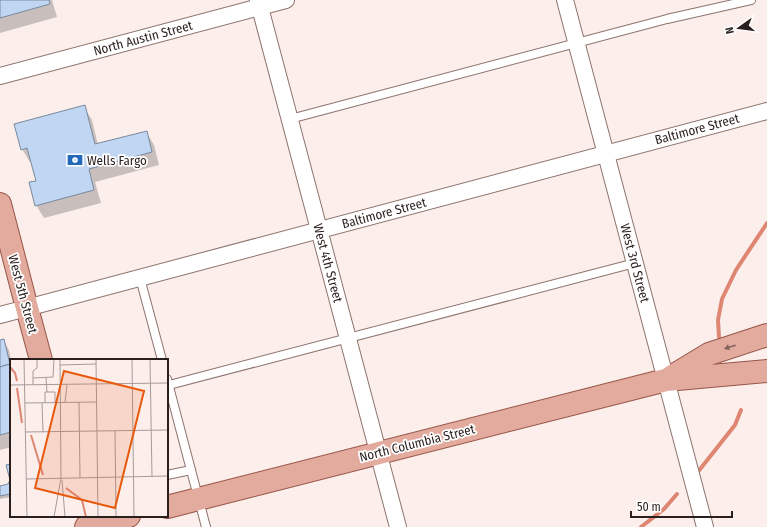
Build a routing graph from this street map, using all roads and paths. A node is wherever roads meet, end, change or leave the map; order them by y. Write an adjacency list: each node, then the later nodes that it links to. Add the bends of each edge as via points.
1 (286, 0): 4 (street, North Austin Street)
2 (565, 0): 5 (street, West 3rd Street)
3 (751, 0): 5 (lane)
4 (259, 3): 6 (street, North Austin Street); 8 (street, West 4th Street)
5 (577, 43): 8 (lane); 9 (street, West 3rd Street)
6 (0, 76)
7 (767, 111): 9 (street, Baltimore Street)
8 (290, 119): 11 (street, West 4th Street)
9 (606, 154): 11 (street, Baltimore Street); 12 (street, West 3rd Street)
10 (0, 204): 14 (main road, West 5th Street)
11 (320, 230): 13 (street, Baltimore Street); 17 (street, West 4th Street)
12 (636, 264): 17 (lane); 21 (street, West 3rd Street)
13 (140, 278): 14 (street, Baltimore Street); 19 (lane)
14 (27, 308): 15 (street, Baltimore Street); 18 (main road, West 5th Street)
15 (0, 315)
16 (767, 335): 21 (main road, North Columbia Street, one-way to 21, via 709,354)
17 (348, 338): 22 (lane); 23 (street, West 4th Street)
18 (41, 359)
19 (162, 359)
20 (767, 371): 21 (main road, North Columbia Street)
21 (666, 380): 23 (main road, North Columbia Street); 33 (street, West 3rd Street)
22 (168, 382): 24 (lane)
23 (379, 453): 26 (main road, North Columbia Street); 32 (street, West 4th Street)
24 (191, 470): 25 (lane); 26 (lane)
25 (168, 475)
26 (198, 498): 27 (main road, North Columbia Street); 31 (lane)
27 (168, 506)
28 (85, 517): 30 (main road)
29 (133, 518): 30 (main road)
30 (87, 527)
31 (206, 527)
32 (398, 527)
33 (706, 527)

